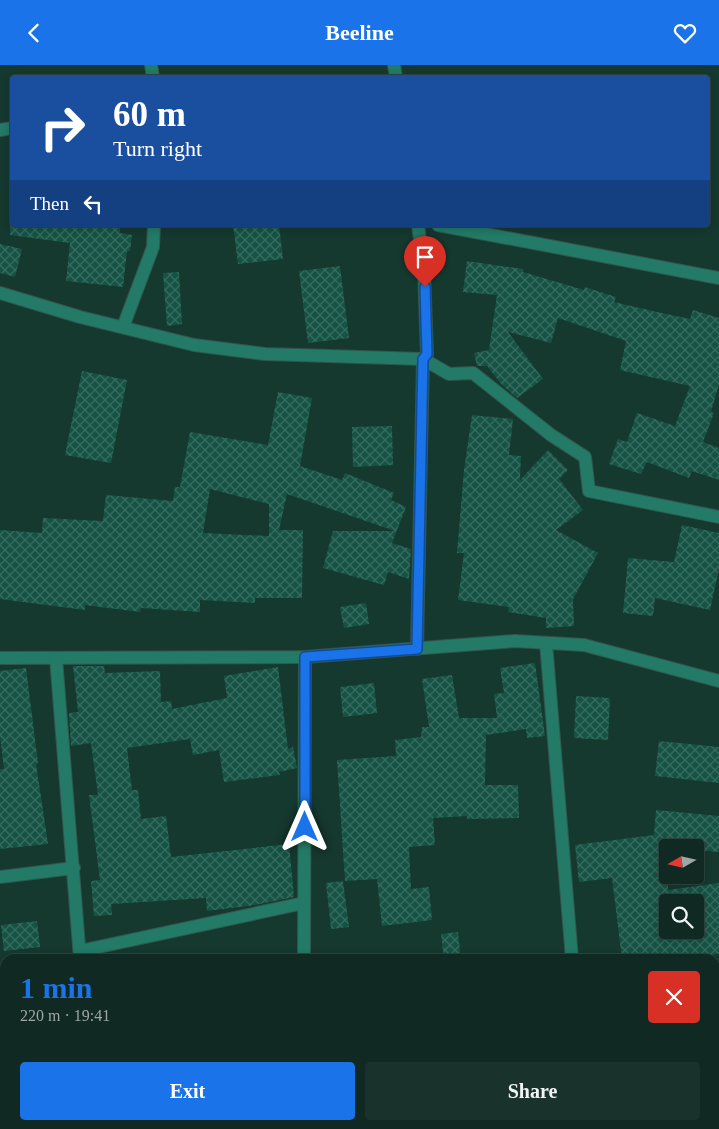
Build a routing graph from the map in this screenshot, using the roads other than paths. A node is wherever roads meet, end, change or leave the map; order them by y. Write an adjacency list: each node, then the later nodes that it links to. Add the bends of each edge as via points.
1 (154, 227): 6 (street, via 152,247)
2 (418, 227): 7 (street, via 424,270 427,354)
3 (449, 227): 4 (street)
4 (719, 278)
5 (0, 293): 6 (street)
6 (123, 327): 7 (street, via 194,345 265,354)
7 (423, 359): 8 (street, via 449,374 473,373 551,435 586,457 590,491); 10 (street)
8 (719, 517)
9 (546, 643): 10 (street, via 515,641); 14 (street, via 584,645); 21 (street)
10 (417, 649): 11 (street)
11 (305, 657): 13 (street); 17 (street)
12 (0, 658): 13 (street)
13 (56, 658): 15 (street)
14 (719, 681)
15 (74, 868): 16 (street); 18 (street)
16 (0, 877)
17 (304, 903): 19 (street); 20 (street)
18 (80, 954)
19 (84, 954)
20 (304, 954)
21 (572, 954)

